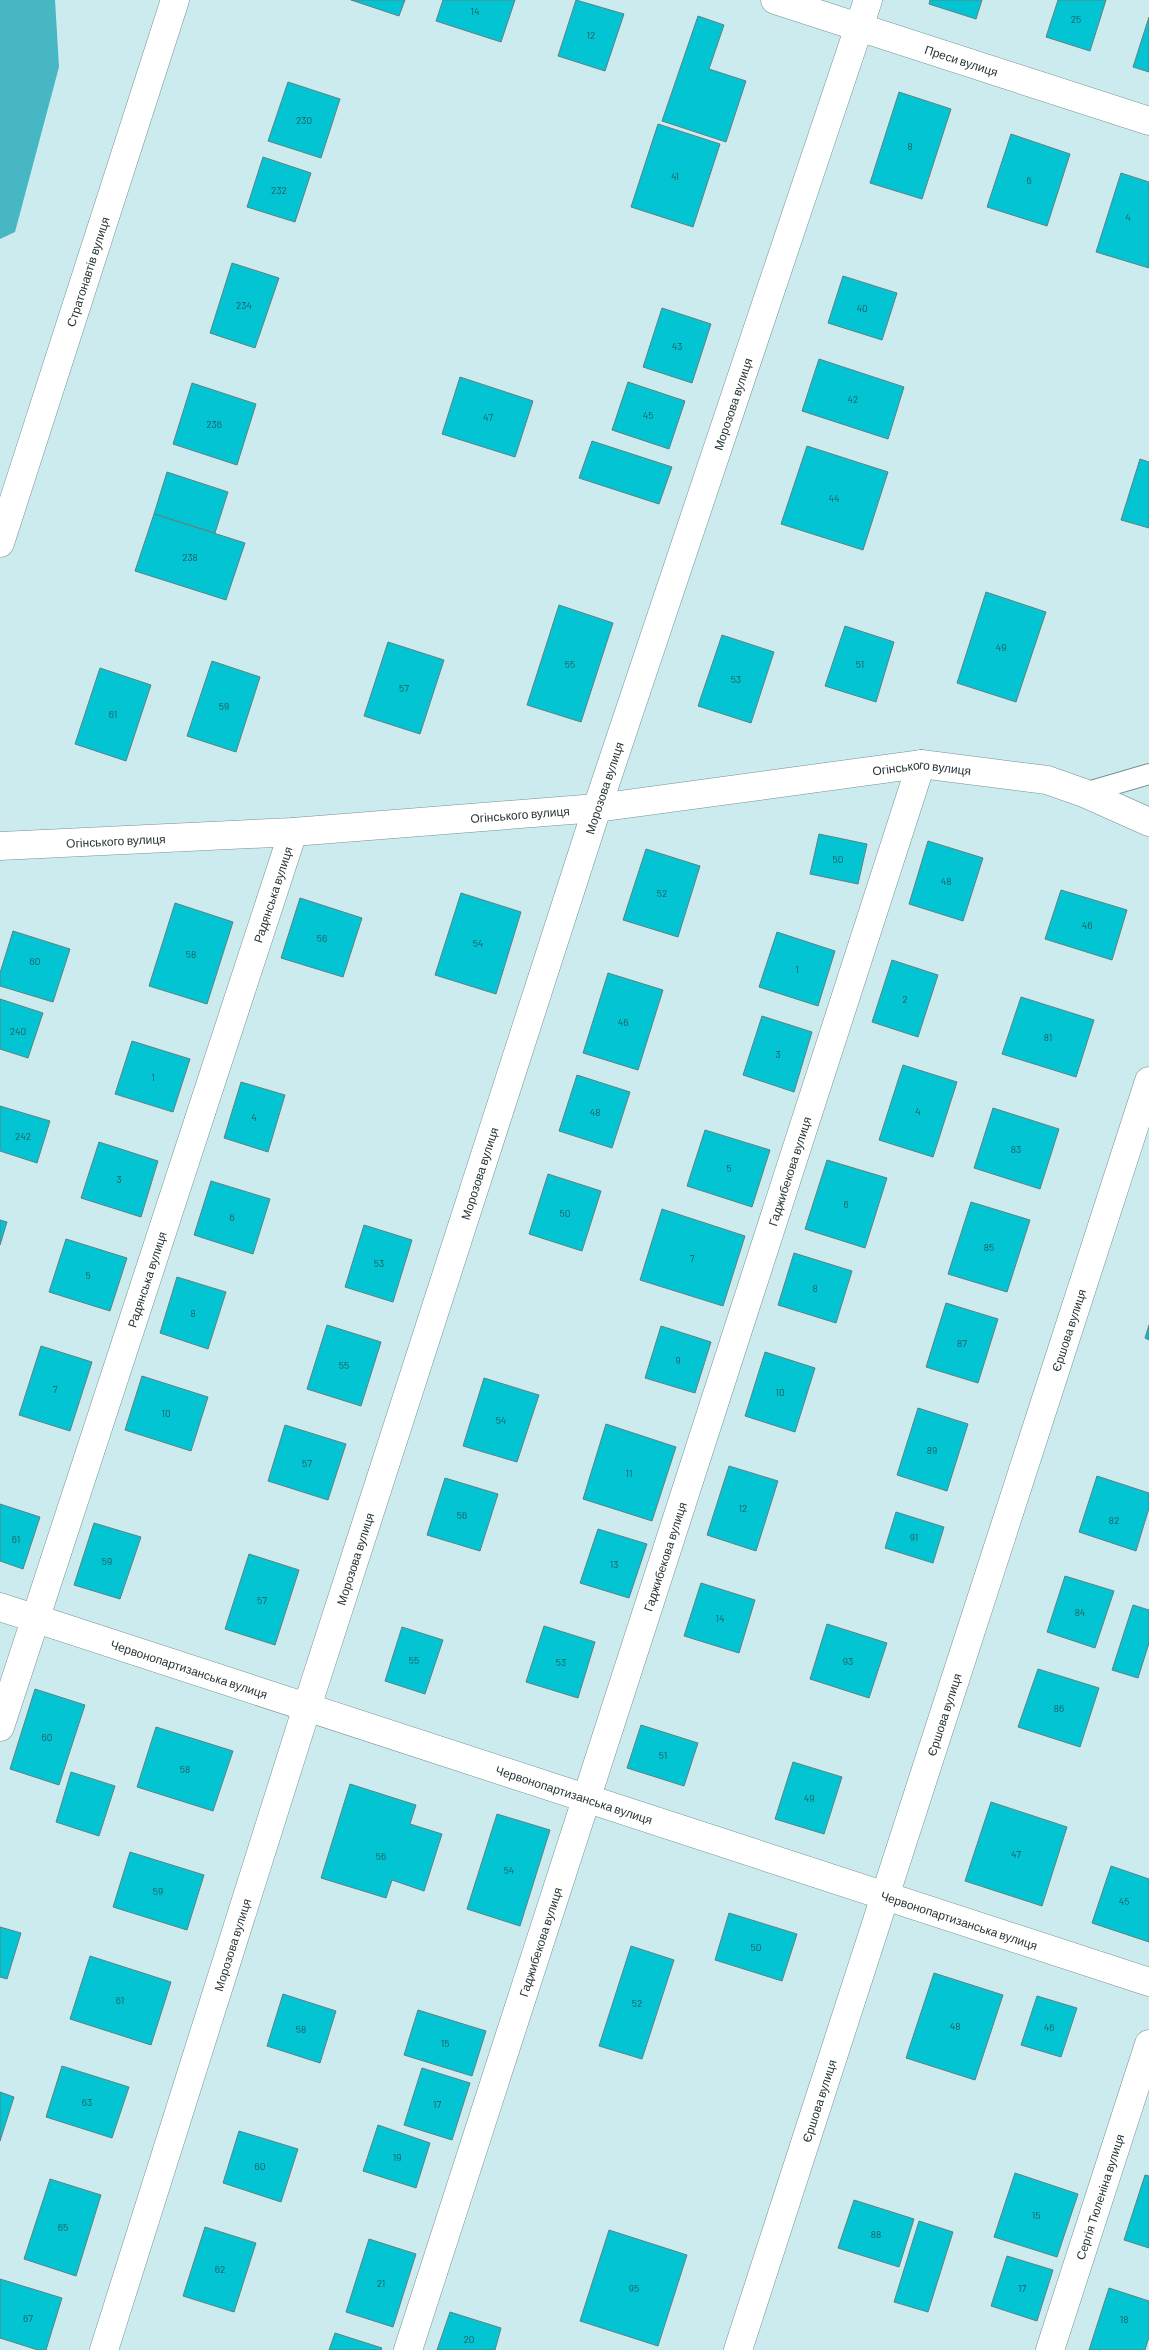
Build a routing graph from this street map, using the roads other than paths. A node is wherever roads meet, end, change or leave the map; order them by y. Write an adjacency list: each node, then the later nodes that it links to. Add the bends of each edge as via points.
1 (175, 0): 6 (street, Стратонавтів вулиця)
2 (775, 0): 4 (street, Преси вулиця)
3 (868, 0): 4 (street, Морозова вулиця)
4 (859, 28): 5 (street, Преси вулиця); 10 (street, Морозова вулиця)
5 (1149, 121)
6 (0, 543)
7 (921, 764): 9 (street, Огінського вулиця, via 1048,780); 10 (street, Огінського вулиця); 19 (street, Гаджибекова вулиця)
8 (1149, 774): 9 (lane)
9 (1084, 793): 11 (street, Огінського вулиця)
10 (597, 808): 12 (street, Огінського вулиця); 17 (street, Морозова вулиця)
11 (1149, 822)
12 (293, 832): 13 (street, Огінського вулиця); 16 (street, Радянська вулиця)
13 (0, 846)
14 (1149, 1081): 20 (street, Єршова вулиця)
15 (0, 1607): 16 (street, Червонопартизанська вулиця)
16 (36, 1618): 17 (street, Червонопартизанська вулиця); 18 (street, Радянська вулиця)
17 (307, 1707): 19 (street, Червонопартизанська вулиця); 23 (street, Морозова вулиця)
18 (0, 1727)
19 (585, 1798): 20 (street, Червонопартизанська вулиця); 24 (street, Гаджибекова вулиця)
20 (884, 1896): 21 (street, Червонопартизанська вулиця); 25 (street, Єршова вулиця)
21 (1149, 1982)
22 (1149, 2044): 26 (street, Сергія Тюленіна вулиця)
23 (104, 2350)
24 (408, 2350)
25 (738, 2350)
26 (1050, 2350)

